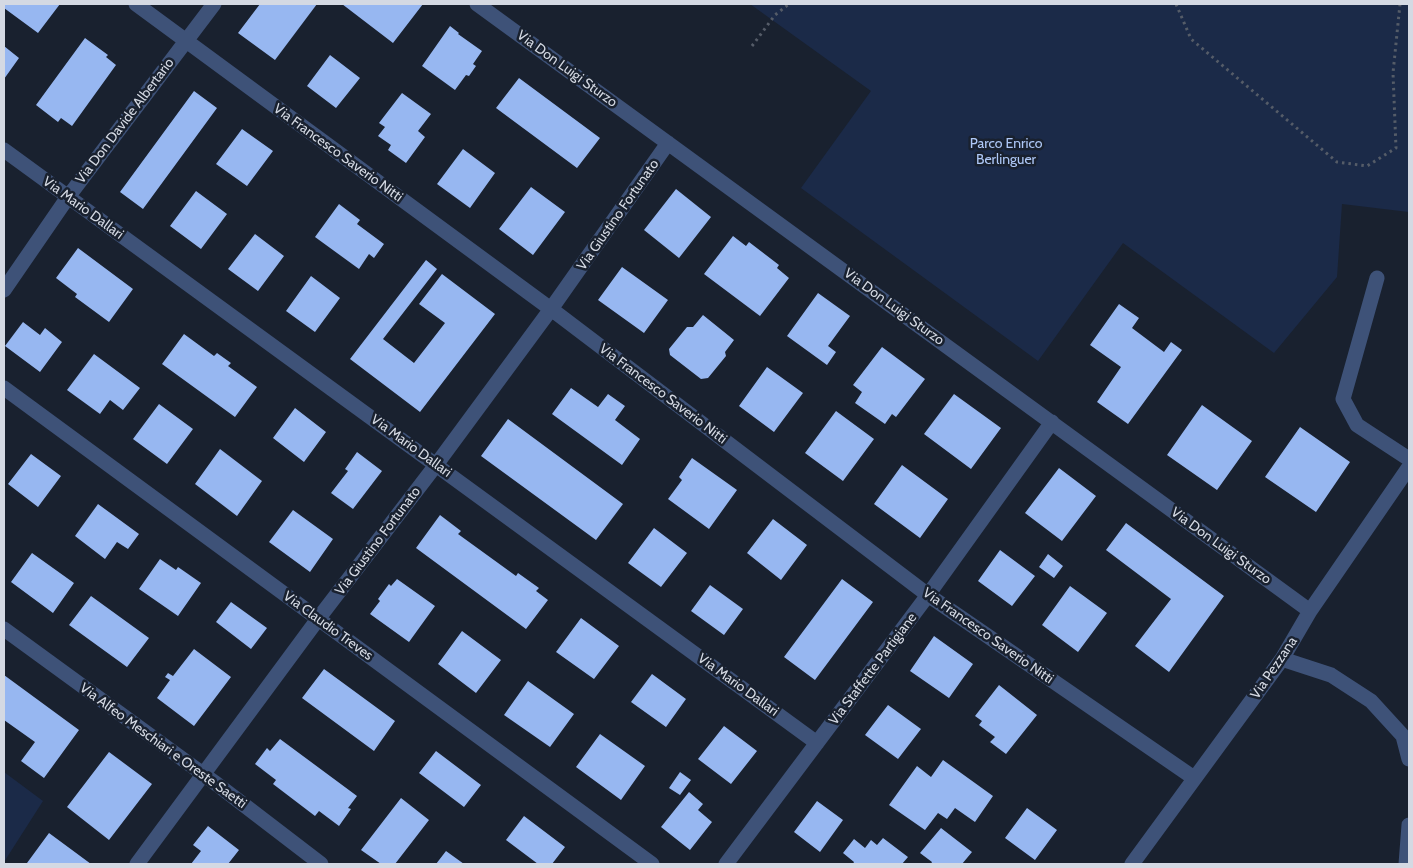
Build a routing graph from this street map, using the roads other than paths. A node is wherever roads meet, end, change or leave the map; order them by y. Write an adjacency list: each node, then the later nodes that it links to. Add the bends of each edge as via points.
1 (136, 4): 4 (street, Via Francesco Saverio Nitti)
2 (214, 4): 4 (street, Via Don Davide Albertario)
3 (477, 4): 5 (street, Via Don Luigi Sturzo)
4 (186, 40): 7 (street, Via Don Davide Albertario); 10 (street, Via Francesco Saverio Nitti)
5 (668, 143): 10 (street, Via Giustino Fortunato); 12 (street, Via Don Luigi Sturzo)
6 (4, 150): 7 (street, Via Mario Dallari)
7 (68, 197): 9 (street, Via Don Davide Albertario); 14 (street, Via Mario Dallari)
8 (1377, 278): 13 (street, via 1343,399 1357,425)
9 (4, 290)
10 (551, 309): 14 (street, Via Giustino Fortunato); 16 (street, Via Francesco Saverio Nitti)
11 (4, 388): 18 (street, Via Claudio Treves)
12 (1052, 422): 16 (street, Via Staffette Partigiane); 17 (street, Via Don Luigi Sturzo)
13 (1409, 459)
14 (436, 464): 18 (street, Via Giustino Fortunato); 21 (street, Via Mario Dallari)
15 (1409, 467): 17 (street, Via Pezzana)
16 (928, 595): 21 (street, Via Staffette Partigiane); 24 (street, Via Francesco Saverio Nitti)
17 (1310, 611): 20 (street, Via Pezzana)
18 (318, 619): 23 (street, Via Giustino Fortunato); 28 (street, Via Claudio Treves)
19 (4, 629): 23 (street, Via Alfeo Meschiari e Oreste Saetti)
20 (1282, 659): 22 (street, via 1331,675 1371,701 1403,736); 24 (street, Via Pezzana)
21 (817, 743): 29 (street, Via Staffette Partigiane)
22 (1409, 760)
23 (203, 774): 26 (street, Via Giustino Fortunato); 27 (street, Via Alfeo Meschiari e Oreste Saetti)
24 (1194, 778): 30 (street, Via Pezzana)
25 (1409, 826): 31 (street)
26 (137, 864)
27 (322, 864)
28 (652, 864)
29 (726, 864)
30 (1132, 864)
31 (1406, 864)

